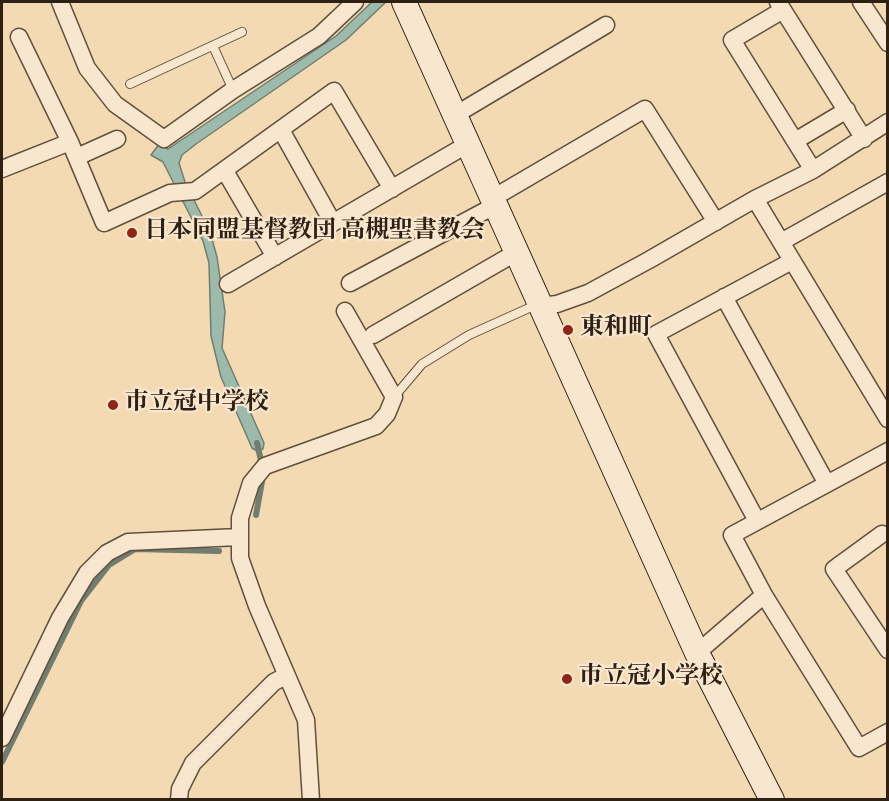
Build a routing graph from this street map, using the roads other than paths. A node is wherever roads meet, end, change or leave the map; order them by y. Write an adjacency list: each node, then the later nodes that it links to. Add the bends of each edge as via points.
1 (60, 2): 12 (street, via 87,68 115,104 164,139)
2 (355, 2): 12 (street, via 319,36)
3 (404, 2): 14 (street)
4 (861, 2): 9 (street)
5 (781, 6): 13 (street); 19 (street, via 732,40)
6 (606, 25): 14 (street)
7 (242, 33): 10 (lane)
8 (19, 37): 21 (street)
9 (888, 43)
10 (213, 46): 11 (lane); 12 (lane)
11 (130, 84)
12 (233, 90)
13 (847, 110): 18 (street); 19 (street)
14 (455, 116): 20 (street)
15 (888, 122): 18 (street)
16 (281, 130): 24 (street); 26 (street, via 334,91); 30 (street)
17 (117, 139): 21 (street)
18 (864, 139): 23 (street)
19 (795, 141): 23 (street)
20 (468, 144): 26 (street); 28 (street)
21 (73, 150): 22 (street); 24 (street, via 104,223 170,194 195,191)
22 (3, 166)
23 (813, 170): 27 (street)
24 (225, 171): 33 (street)
25 (886, 187): 31 (street)
26 (392, 189): 30 (street)
27 (755, 199): 29 (street); 31 (street)
28 (494, 201): 29 (street, via 645,109); 32 (street); 35 (street)
29 (716, 222): 38 (street, via 588,293)
30 (333, 223): 33 (street)
31 (781, 242): 34 (street)
32 (517, 252): 38 (street); 40 (street)
33 (275, 257): 36 (street)
34 (792, 261): 37 (street); 42 (street)
35 (350, 283)
36 (228, 284)
37 (724, 297): 44 (street); 45 (street, via 656,334)
38 (541, 306): 41 (lane, via 469,335 422,364); 50 (street)
39 (345, 311): 41 (street)
40 (373, 335)
41 (394, 397): 47 (street, via 387,414 376,426 265,466 252,483 240,518)
42 (888, 419)
43 (888, 451): 44 (street)
44 (827, 484): 45 (street)
45 (757, 521): 48 (street, via 732,535)
46 (886, 536): 49 (street, via 834,569)
47 (239, 537): 51 (street, via 240,558); 53 (street, via 128,542 107,553 87,573 60,618)
48 (764, 595): 50 (street); 52 (street, via 859,748)
49 (888, 650)
50 (698, 653): 56 (street)
51 (286, 676): 54 (street, via 274,682 193,763); 55 (street, via 306,720)
52 (888, 732)
53 (2, 738)
54 (179, 800)
55 (311, 800)
56 (772, 800)

